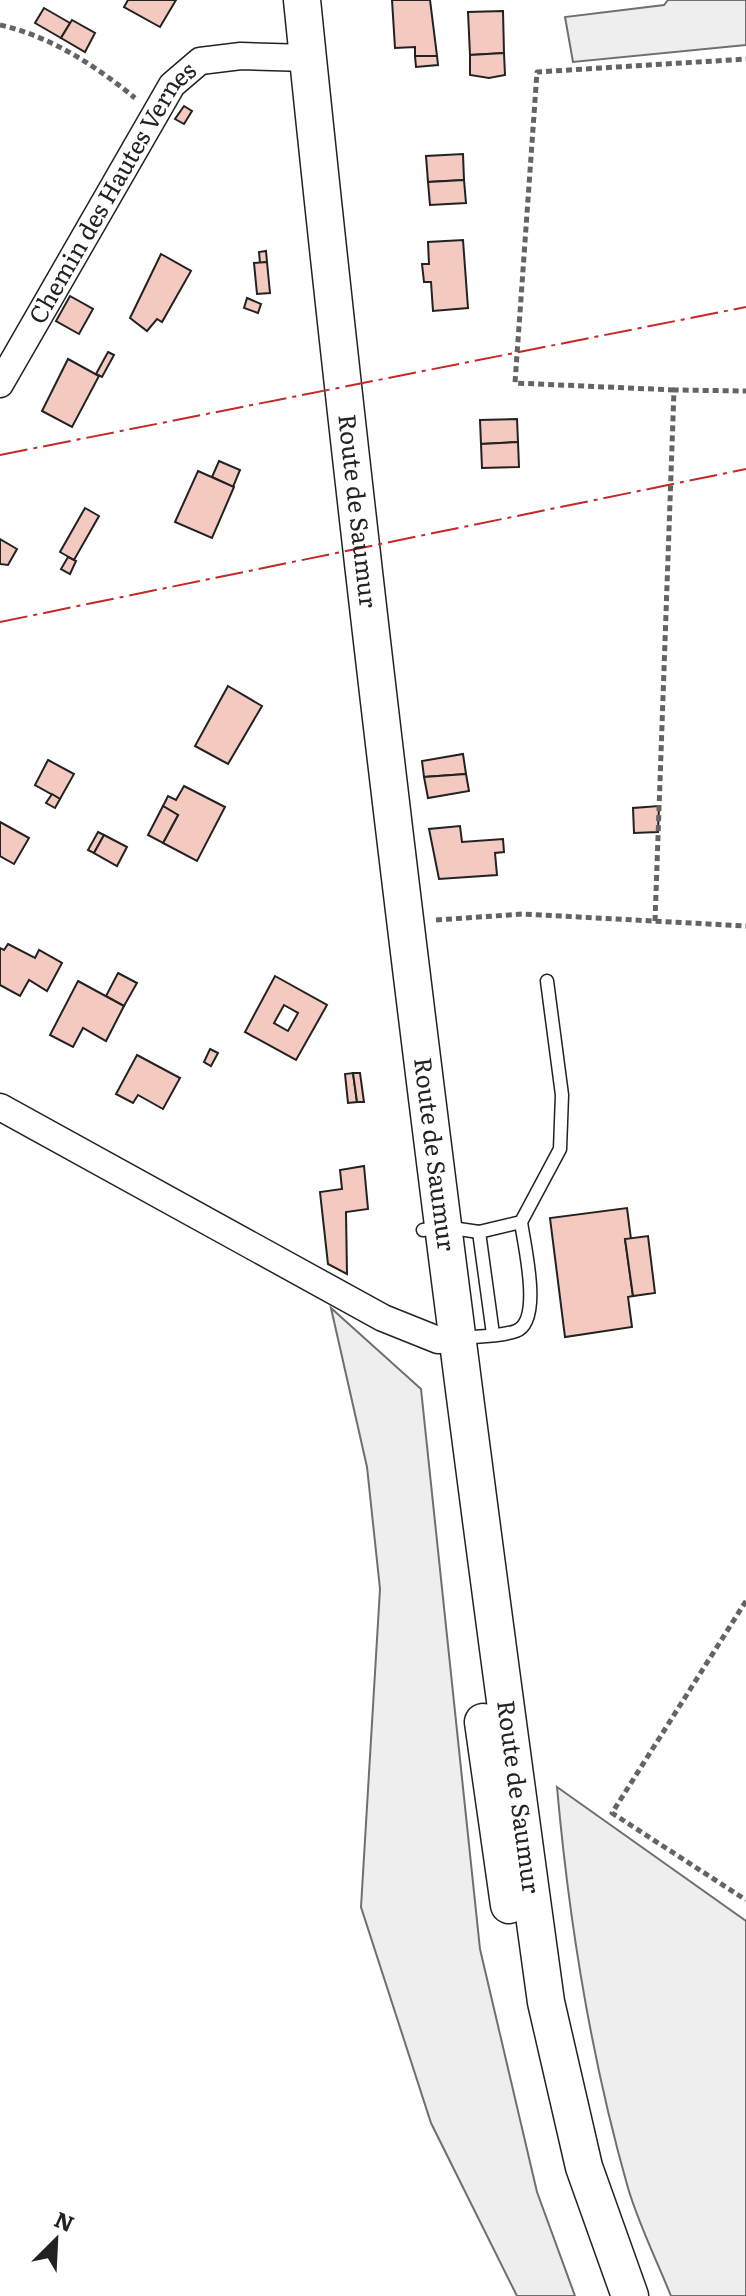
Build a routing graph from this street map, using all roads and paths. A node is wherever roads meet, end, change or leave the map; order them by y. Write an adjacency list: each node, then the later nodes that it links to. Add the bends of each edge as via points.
1 (282, 0): 4 (main road, Route de Saumur)
2 (302, 0): 4 (main road, Route de Saumur)
3 (0, 25): 6 (path, via 98,68)
4 (298, 59): 6 (street, Chemin des Hautes Vernes, via 241,56 200,61 172,85); 10 (main road, Route de Saumur); 16 (main road, Route de Saumur, via 381,912)
5 (746, 59): 8 (path, via 537,72 515,383)
6 (155, 114): 7 (street, Chemin des Hautes Vernes)
7 (0, 384)
8 (674, 390): 9 (path); 11 (path)
9 (746, 391)
10 (405, 911): 11 (path, via 429,921 523,914); 16 (main road, Route de Saumur)
11 (655, 921): 12 (path)
12 (746, 926)
13 (547, 981): 15 (lane, via 562,1095 560,1149)
14 (0, 1107): 17 (street, via 383,1318)
15 (521, 1222): 16 (lane); 17 (lane, via 532,1302 529,1319 518,1330)
16 (449, 1230): 17 (main road, Route de Saumur)
17 (463, 1337): 20 (main road, Route de Saumur, via 497,1837 527,2008 565,2172); 21 (main road, Route de Saumur, via 546,2002 584,2167)
18 (746, 1601): 19 (path, via 612,1813)
19 (746, 1900)
20 (605, 2296)
21 (630, 2296)

